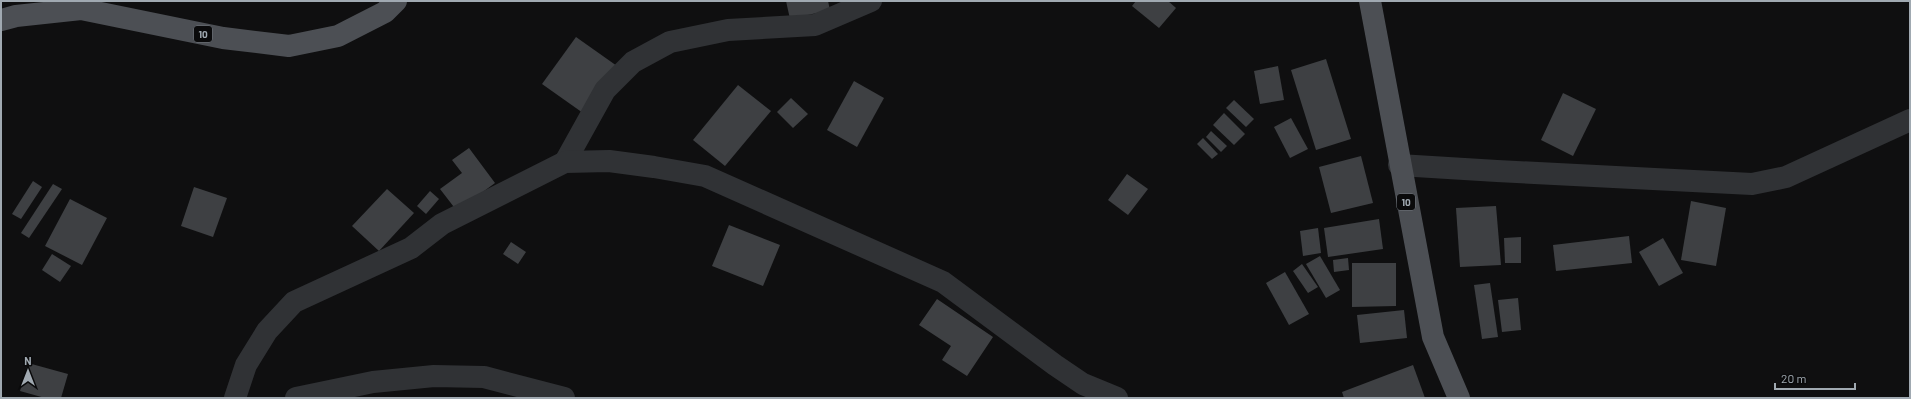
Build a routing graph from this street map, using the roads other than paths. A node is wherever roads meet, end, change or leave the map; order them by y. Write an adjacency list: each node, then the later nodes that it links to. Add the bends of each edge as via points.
1 (396, 1): 4 (main road, 10, via 386,12 338,36 289,46 223,38 81,9)
2 (871, 1): 6 (street, via 815,25 728,30 670,42 633,62 604,90)
3 (1370, 1): 7 (main road, 10)
4 (1, 20)
5 (1910, 120): 7 (street, via 1786,177 1752,184)
6 (565, 162): 8 (street, via 442,224 411,248 294,302 267,331 246,365); 11 (street, via 608,161 654,166 705,176 943,282 1083,384)
7 (1399, 165): 12 (main road, 10, via 1433,338)
8 (235, 398)
9 (296, 398): 10 (street, via 373,382 434,376 484,377)
10 (564, 398)
11 (1117, 398)
12 (1459, 398)

